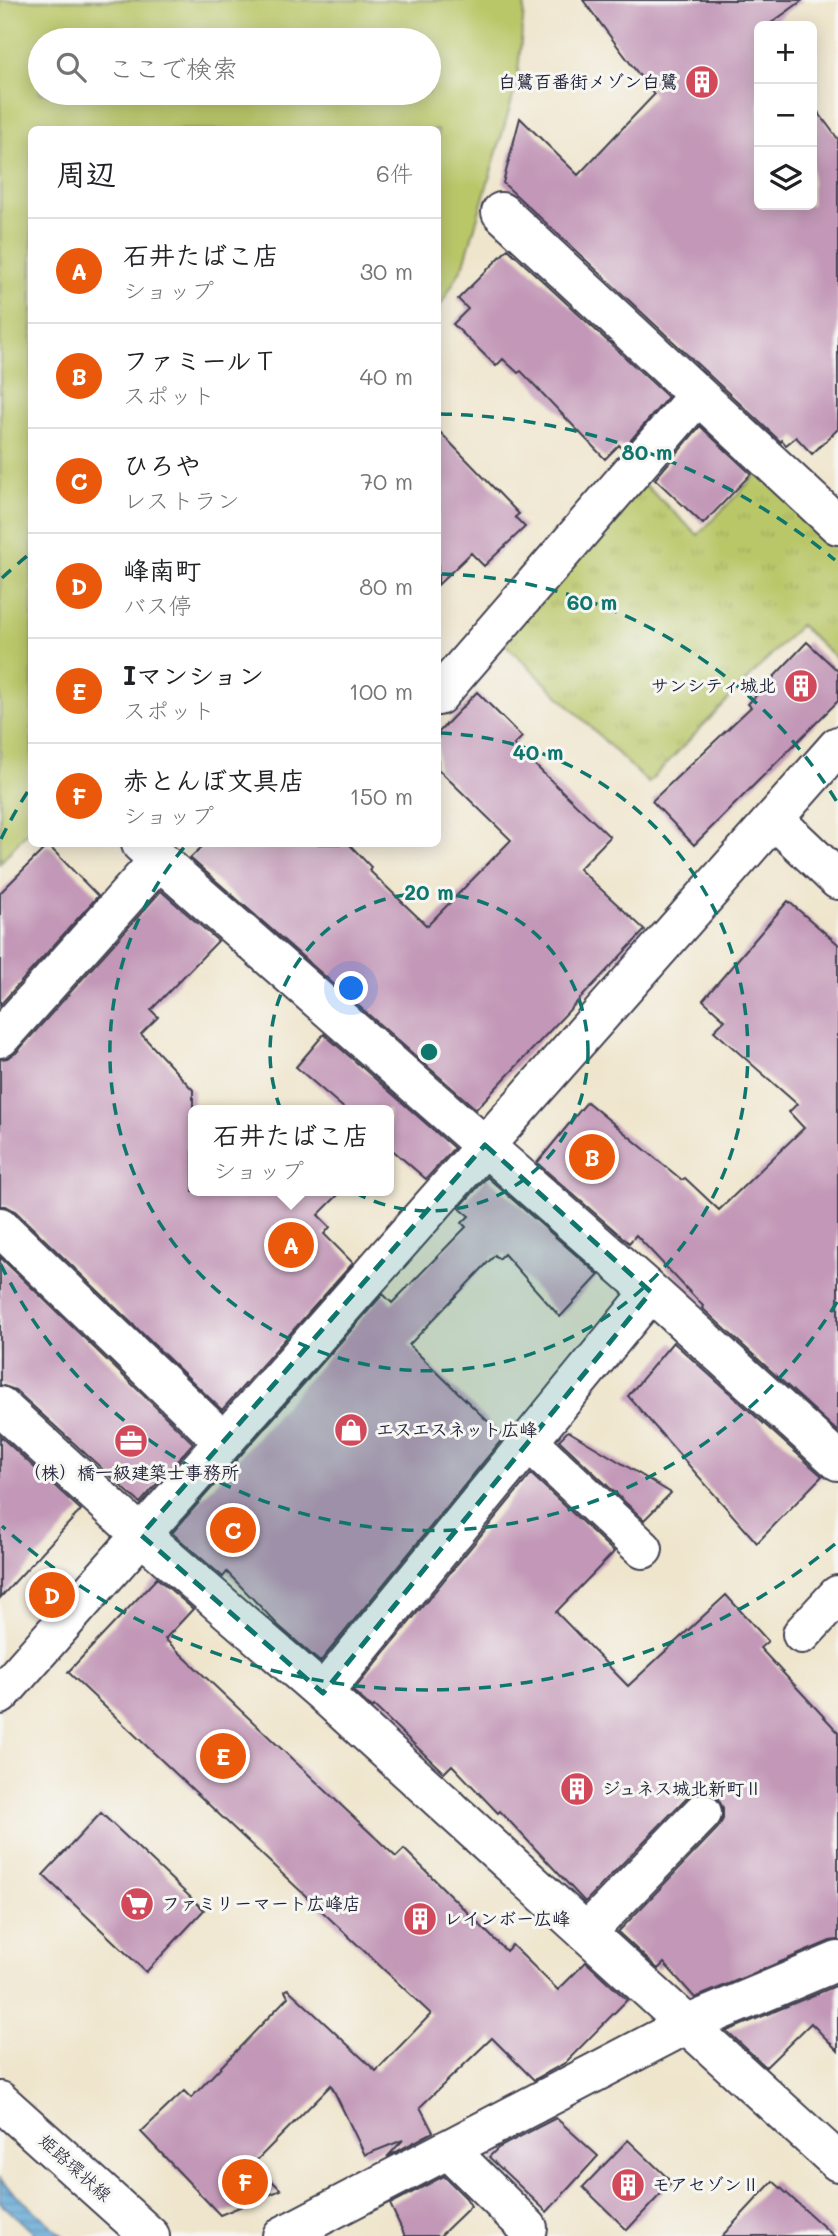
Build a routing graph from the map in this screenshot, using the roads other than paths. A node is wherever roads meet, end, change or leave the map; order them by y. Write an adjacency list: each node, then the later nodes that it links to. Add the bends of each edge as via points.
1 (502, 212): 2 (street)
2 (698, 395): 3 (street); 4 (street)
3 (838, 525)
4 (441, 693)
5 (838, 746): 6 (street)
6 (774, 819): 8 (street); 10 (street)
7 (150, 852): 9 (street); 10 (street)
8 (838, 880)
9 (0, 1038)
10 (485, 1145): 12 (street); 14 (street)
11 (0, 1227): 14 (street)
12 (651, 1292): 15 (street); 16 (street)
13 (0, 1406): 17 (street)
14 (223, 1441): 17 (street)
15 (529, 1441): 18 (street); 21 (street)
16 (838, 1461)
17 (141, 1535): 21 (street); 22 (street)
18 (643, 1549)
19 (838, 1595): 20 (street)
20 (802, 1634)
21 (323, 1693): 24 (street)
22 (0, 1695)
23 (702, 1813): 24 (street)
24 (586, 1933): 26 (street)
25 (838, 1961): 26 (street)
26 (686, 2025): 28 (street); 29 (street)
27 (0, 2101): 31 (street, 姫路環状線)
28 (448, 2149): 30 (street); 32 (street)
29 (838, 2162)
30 (528, 2228)
31 (150, 2236)
32 (282, 2236)

